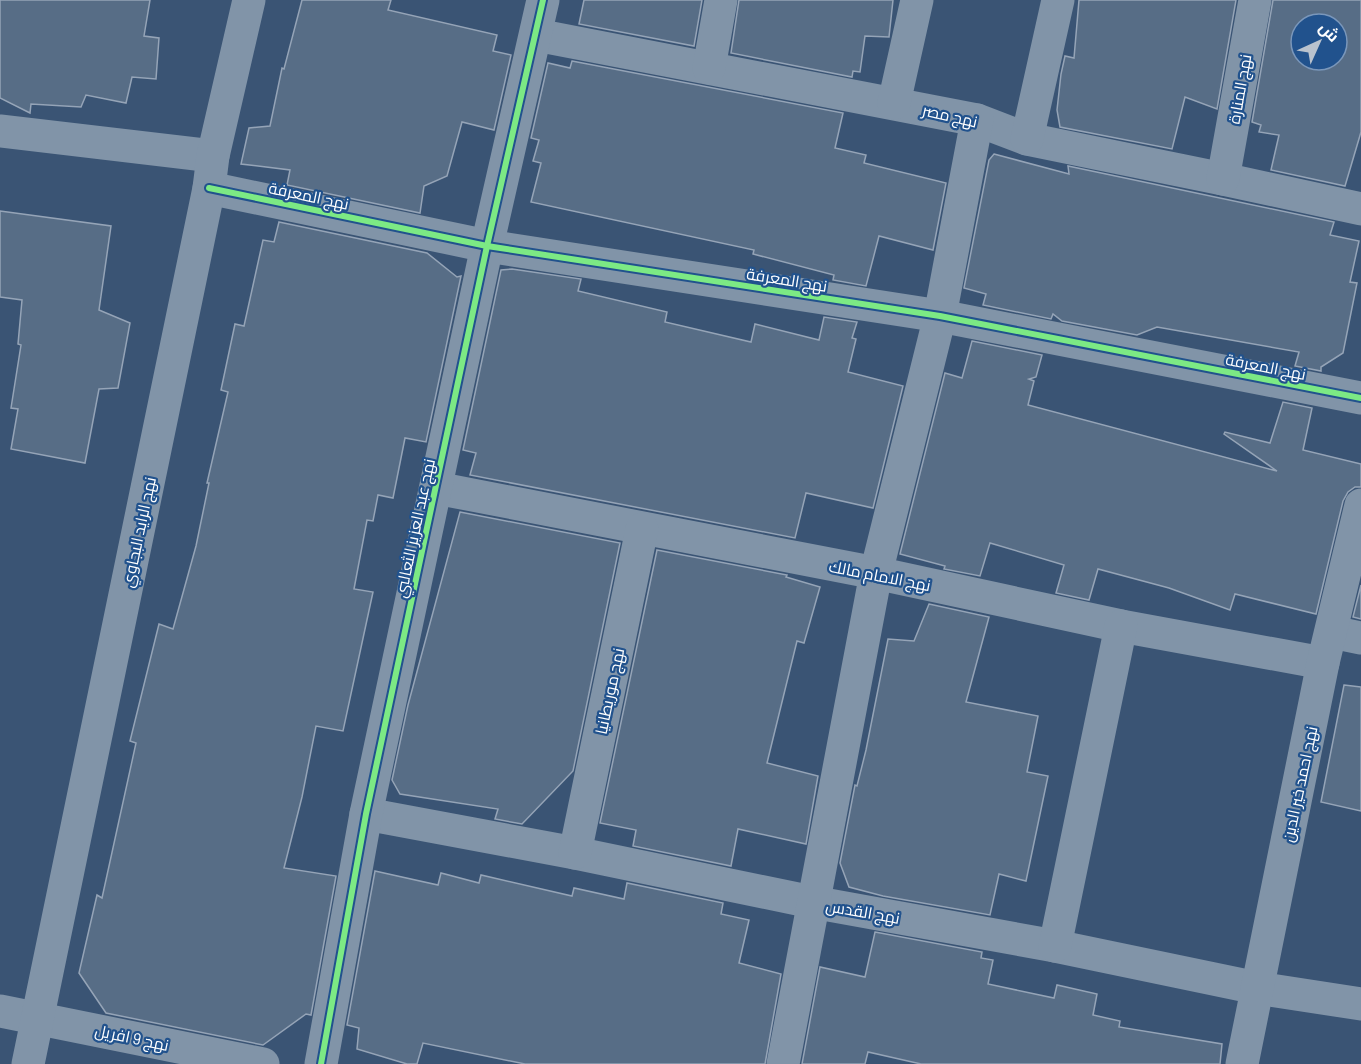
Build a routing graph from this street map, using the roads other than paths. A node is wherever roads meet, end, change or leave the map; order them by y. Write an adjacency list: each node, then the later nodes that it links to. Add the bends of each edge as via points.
1 (249, 0): 13 (street, نهج الرايد البجاوي)
2 (543, 0): 7 (street, نهج عبد العزيز الثعالبي)
3 (721, 0): 8 (street)
4 (917, 0): 9 (street)
5 (1058, 0): 12 (street)
6 (1255, 0): 14 (street, نهج المنارة)
7 (536, 35): 8 (street, نهج مصر); 16 (street, نهج عبد العزيز الثعالبي)
8 (709, 68): 9 (street, نهج مصر)
9 (894, 103): 10 (street, نهج مصر)
10 (976, 120): 12 (street, نهج مصر); 17 (street)
11 (0, 131): 13 (street, نهج المعرفة)
12 (1027, 139): 14 (street, نهج مصر)
13 (211, 172): 16 (street, نهج المعرفة); 33 (street, نهج الرايد البجاوي)
14 (1223, 179): 15 (street, نهج مصر)
15 (1361, 209)
16 (487, 246): 17 (street, نهج المعرفة); 19 (street, نهج عبد العزيز الثعالبي)
17 (940, 316): 18 (street, نهج المعرفة); 22 (street)
18 (1361, 398)
19 (436, 488): 21 (street, نهج الامام مالك); 26 (street, نهج عبد العزيز الثعالبي)
20 (1361, 505): 24 (street, نهج احمد خير الدين)
21 (642, 529): 22 (street, نهج الامام مالك); 27 (street, نهج موريطانيا)
22 (876, 573): 23 (street, نهج الامام مالك); 28 (street)
23 (1121, 626): 25 (street, نهج الامام مالك); 29 (street)
24 (1346, 635): 25 (street, نهج احمد خير الدين)
25 (1323, 663): 30 (street, نهج احمد خير الدين)
26 (366, 814): 27 (street, نهج القدس); 36 (street, نهج عبد العزيز الثعالبي)
27 (575, 853): 28 (street, نهج القدس)
28 (812, 902): 29 (street, نهج القدس); 37 (street)
29 (1054, 946): 30 (street, نهج القدس)
30 (1257, 988): 31 (street, نهج القدس); 38 (street, نهج احمد خير الدين)
31 (1361, 1004)
32 (0, 1011): 33 (street, نهج 9 افريل)
33 (37, 1017): 34 (street, نهج الرايد البجاوي); 35 (street, نهج 9 افريل)
34 (28, 1064)
35 (263, 1064)
36 (321, 1064)
37 (783, 1064)
38 (1242, 1064)

